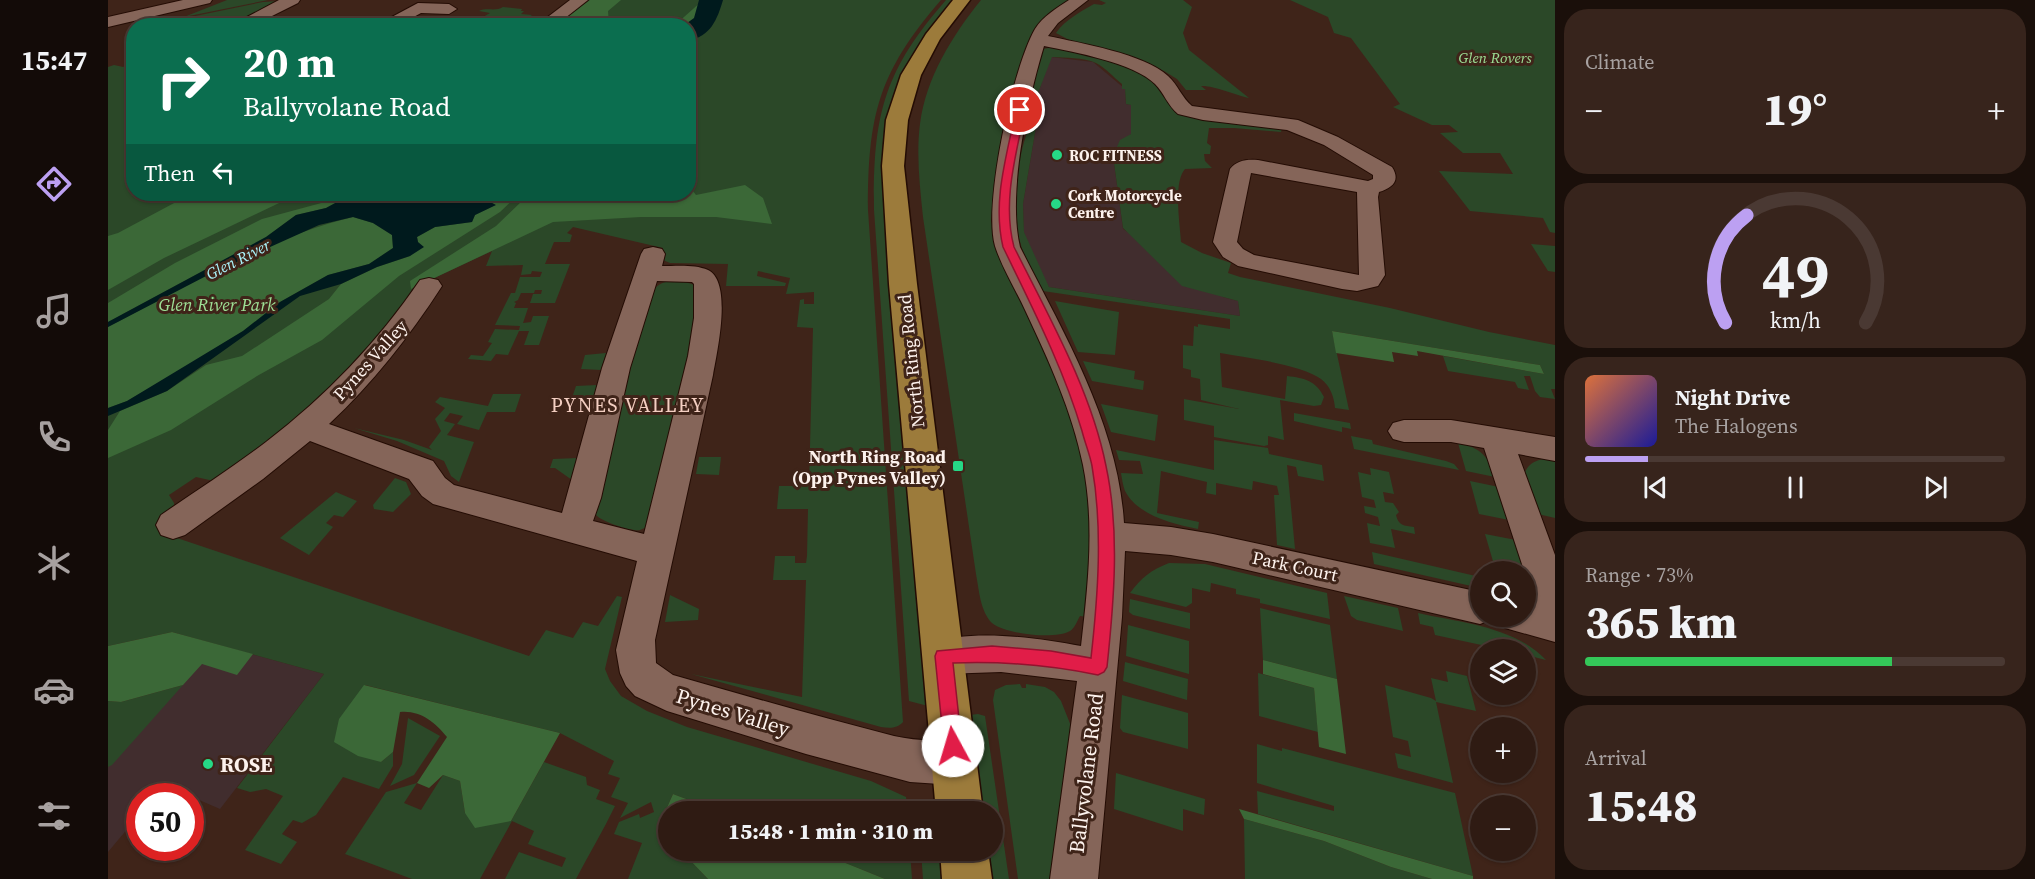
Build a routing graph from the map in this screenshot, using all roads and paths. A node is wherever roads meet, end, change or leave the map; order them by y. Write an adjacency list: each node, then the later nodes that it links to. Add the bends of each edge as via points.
1 (204, 0): 7 (street)
2 (292, 0): 9 (street)
3 (580, 0): 12 (street)
4 (962, 0): 29 (main road, North Ring Road, via 932,38 911,75 897,120 893,166)
5 (1080, 0): 14 (street, Ballyvolane Road, via 1052,20)
6 (452, 5): 10 (street, via 413,9); 11 (street)
7 (155, 13): 8 (street); 13 (street)
8 (161, 18)
9 (255, 18)
10 (397, 18)
11 (433, 18)
12 (555, 18)
13 (108, 21)
14 (1038, 39): 15 (street, via 1096,51 1143,68 1155,74 1180,105 1194,113 1276,121 1307,129 1384,172 1384,183); 23 (street, Ballyvolane Road, via 1005,187 1004,228 1008,247 1062,356 1079,400 1099,465)
15 (1369, 188): 15 (street, via 1248,166 1241,169 1226,242 1229,251 1247,261 1349,282 1369,281)
16 (429, 286): 17 (street, Pynes Valley, via 365,370)
17 (306, 428): 21 (street, Pynes Valley); 22 (street, via 421,470 431,486 445,495)
18 (1404, 431): 19 (street, via 1451,431)
19 (1497, 439): 20 (street); 26 (street)
20 (1555, 449)
21 (172, 525)
22 (570, 528): 24 (street); 24 (street, Pynes Valley, via 585,498 616,368 651,262 698,275 706,281 707,290 696,384)
23 (1107, 536): 25 (street, Park Court, via 1213,548); 30 (street, Ballyvolane Road)
24 (657, 552): 31 (street, Pynes Valley, via 636,640 639,674 649,685 806,734 910,761)
25 (1470, 606)
26 (1555, 607)
27 (1536, 620): 28 (street)
28 (1555, 625)
29 (943, 656): 30 (street, Ballyvolane Road, via 1051,658); 31 (main road, North Ring Road)
30 (1098, 667): 35 (street, Ballyvolane Road)
31 (955, 764): 32 (main road, North Ring Road)
32 (959, 801)
33 (965, 861): 34 (main road)
34 (967, 879)
35 (1074, 879)

